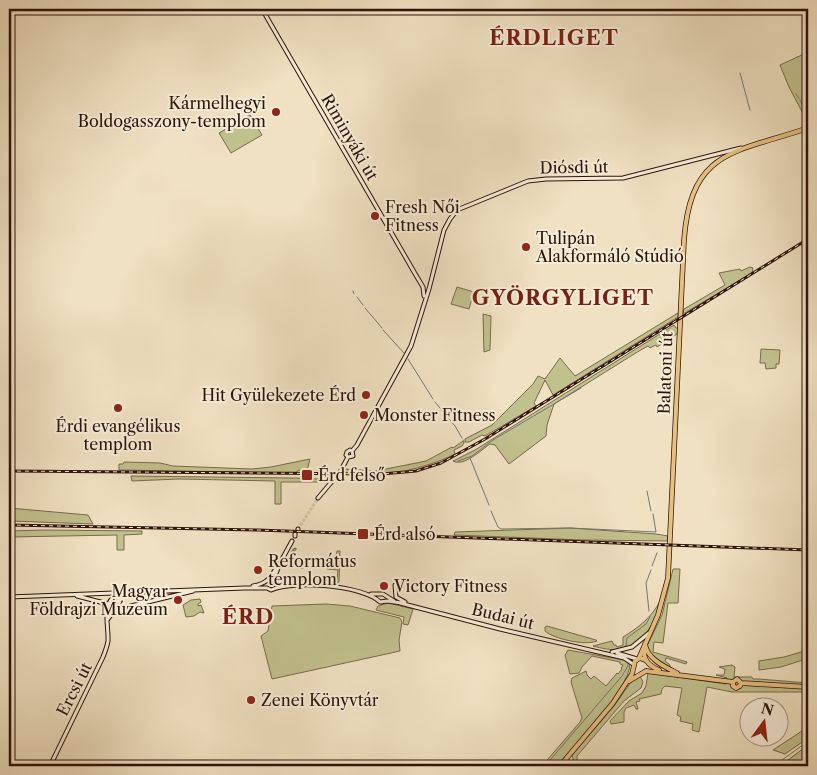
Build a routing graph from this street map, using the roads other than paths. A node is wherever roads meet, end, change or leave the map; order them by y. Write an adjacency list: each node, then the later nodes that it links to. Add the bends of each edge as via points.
1 (262, 9): 4 (main road, Riminyáki út, via 417,277)
2 (808, 128): 3 (main road, Balatoni út)
3 (718, 158): 4 (main road, Diósdi út, via 709,156 623,178 528,181 460,208 446,226); 31 (main road, Balatoni út, via 696,186 686,218 670,565 664,597)
4 (426, 287): 5 (main road, Diósdi út, via 411,346 352,451 353,456 348,457)
5 (318, 498)
6 (292, 540): 7 (main road)
7 (271, 582): 9 (main road, Budai út); 10 (main road, Budai út); 11 (main road); 12 (main road)
8 (395, 585): 27 (main road, via 396,597)
9 (293, 586): 12 (main road, Budai út); 19 (main road, Budai út, via 340,587)
10 (245, 588): 11 (main road, Budai út); 13 (main road, Budai út)
11 (267, 588): 12 (main road, Budai út)
12 (275, 588)
13 (203, 590): 14 (main road); 25 (main road)
14 (141, 592): 15 (main road); 25 (main road)
15 (122, 593): 16 (main road); 17 (main road)
16 (71, 595): 18 (main road); 21 (main road)
17 (116, 595): 24 (main road); 26 (main road, via 113,601)
18 (9, 597)
19 (378, 597): 20 (main road, Budai út, via 383,594); 22 (main road, Budai út, via 380,602)
20 (386, 597): 22 (main road); 23 (main road, Budai út)
21 (99, 601): 24 (main road); 29 (main road)
22 (384, 602): 23 (main road, Budai út)
23 (402, 603): 27 (main road, Budai út)
24 (108, 604): 26 (main road); 29 (main road)
25 (144, 604): 28 (main road)
26 (116, 606): 28 (main road)
27 (415, 606): 33 (main road, Budai út)
28 (123, 607): 30 (main road, via 113,612)
29 (107, 614): 30 (main road, Ercsi út)
30 (108, 620): 45 (main road, Ercsi út, via 108,641 103,657)
31 (651, 631): 32 (main road, Balatoni út); 34 (main road, via 632,647)
32 (645, 643): 35 (main road, Balatoni út); 36 (main road); 42 (main road, via 654,659)
33 (599, 651): 34 (main road, Budai út); 37 (main road, Budai út, via 628,659)
34 (612, 652): 35 (main road, Budai út)
35 (638, 658): 36 (main road); 37 (main road)
36 (646, 662): 39 (main road); 41 (main road)
37 (633, 664): 38 (main road)
38 (633, 669): 40 (main road); 43 (main road)
39 (646, 671): 40 (main road); 41 (main road)
40 (640, 673): 43 (main road)
41 (666, 673): 42 (main road)
42 (682, 675): 44 (main road)
43 (627, 682): 46 (main road)
44 (808, 687)
45 (50, 766)
46 (560, 766)

